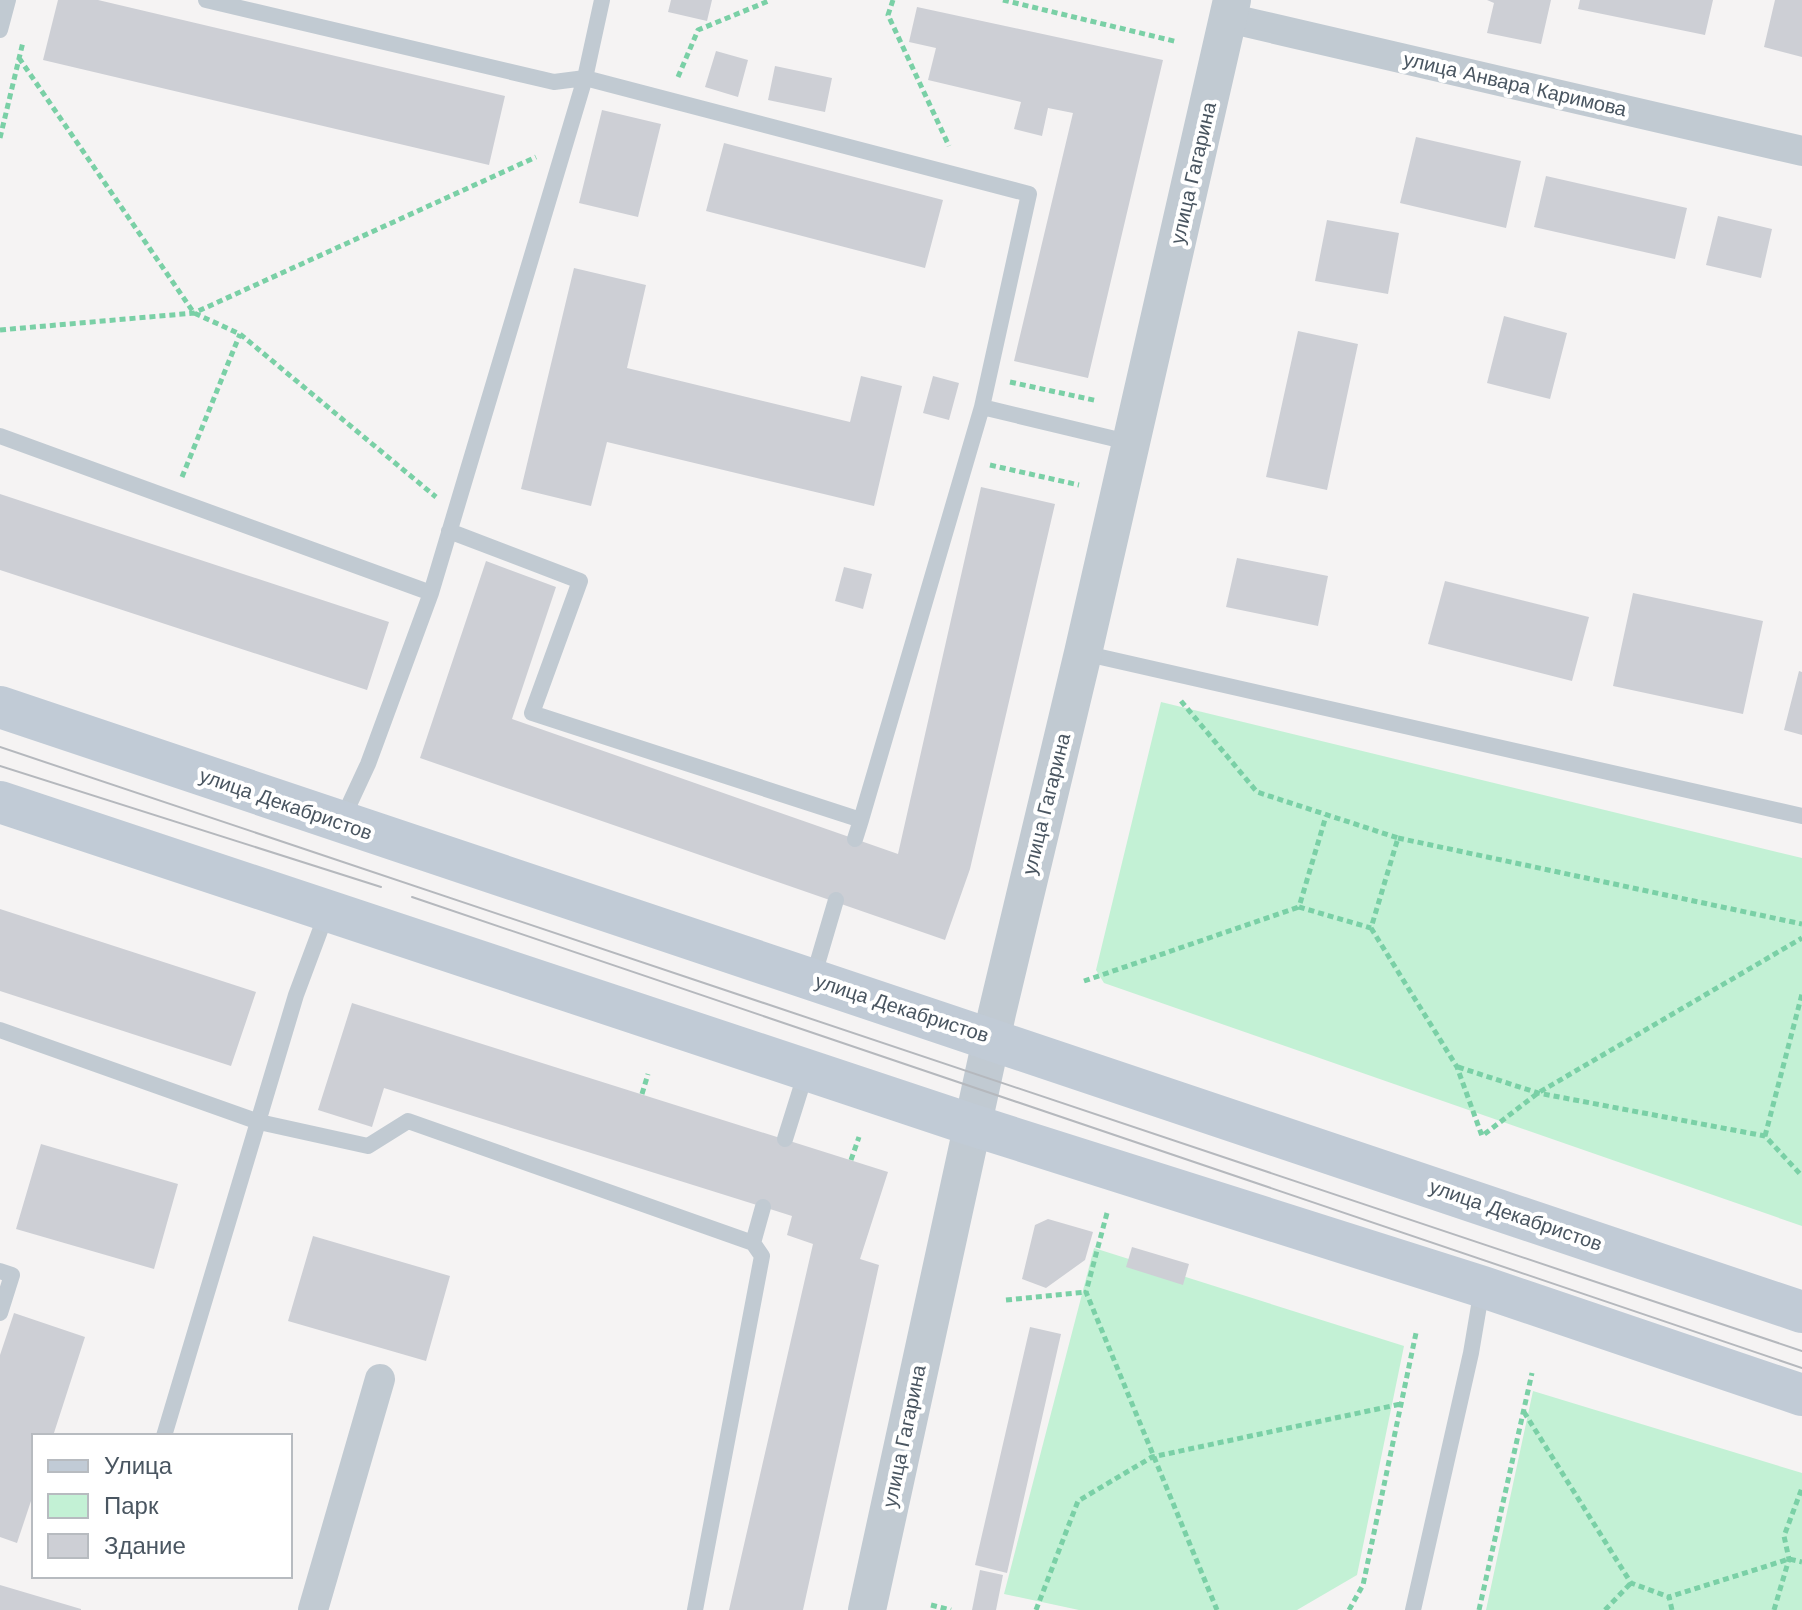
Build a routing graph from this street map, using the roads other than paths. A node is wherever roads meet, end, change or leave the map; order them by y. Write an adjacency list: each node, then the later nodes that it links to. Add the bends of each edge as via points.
1 (8, 0): 5 (lane)
2 (206, 0): 6 (lane, via 554,82)
3 (602, 0): 6 (lane)
4 (1230, 9): 7 (street, улица Анвара Каримова); 10 (street, улица Гагарина)
5 (0, 30)
6 (585, 78): 8 (lane, via 1029,194); 11 (lane)
7 (1802, 151)
8 (982, 407): 10 (lane); 17 (lane)
9 (0, 436): 12 (lane)
10 (1132, 443): 13 (street, улица Гагарина)
11 (449, 531): 12 (lane); 17 (lane, via 580,581 532,713)
12 (431, 593): 18 (lane, via 368,764)
13 (1083, 653): 16 (lane); 24 (street, улица Гагарина)
14 (0, 707): 18 (main road, улица Декабристов)
15 (0, 802): 21 (main road)
16 (1802, 816)
17 (861, 820): 19 (lane)
18 (340, 823): 22 (main road, улица Декабристов)
19 (855, 839)
20 (836, 900): 22 (lane)
21 (327, 911): 25 (main road); 26 (lane)
22 (813, 978): 24 (main road, улица Декабристов)
23 (0, 1030): 26 (lane)
24 (991, 1037): 27 (street, улица Гагарина); 33 (main road, улица Декабристов)
25 (806, 1070): 27 (main road); 28 (lane)
26 (259, 1122): 30 (lane, via 368,1146 408,1121); 37 (lane)
27 (972, 1125): 32 (main road); 38 (street, улица Гагарина)
28 (785, 1139)
29 (763, 1207): 30 (lane)
30 (753, 1243): 40 (lane, via 762,1256)
31 (0, 1271): 34 (lane, via 12,1275)
32 (1483, 1287): 36 (main road); 41 (lane)
33 (1802, 1312)
34 (0, 1313)
35 (380, 1379): 39 (street)
36 (1802, 1395)
37 (165, 1434)
38 (873, 1609)
39 (313, 1610)
40 (695, 1610)
41 (1413, 1610)

